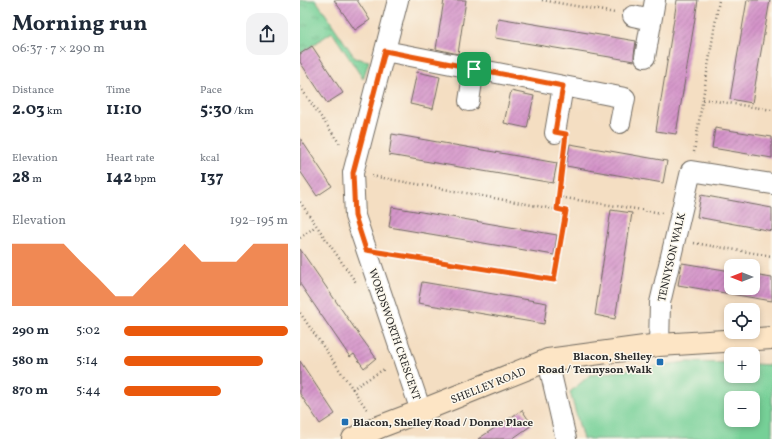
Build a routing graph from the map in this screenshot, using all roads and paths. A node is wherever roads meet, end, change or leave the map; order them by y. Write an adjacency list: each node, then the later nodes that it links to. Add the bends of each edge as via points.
1 (398, 0): 6 (street, WORDSWORTH CRESCENT)
2 (542, 0): 5 (path)
3 (655, 0): 5 (street)
4 (719, 0): 11 (path)
5 (642, 18): 7 (street)
6 (385, 51): 8 (street); 16 (street, WORDSWORTH CRESCENT)
7 (645, 57)
8 (474, 69): 9 (street); 12 (street)
9 (563, 86): 14 (street, via 625,98); 15 (street)
10 (300, 87): 16 (path, via 340,144)
11 (703, 99): 13 (path); 17 (path)
12 (469, 101)
13 (772, 110)
14 (620, 123)
15 (555, 132): 20 (path, via 566,134)
16 (360, 147): 18 (street, WORDSWORTH CRESCENT)
17 (691, 170): 19 (street); 23 (street, TENNYSON WALK)
18 (353, 173): 22 (path); 27 (street, WORDSWORTH CRESCENT, via 355,216)
19 (772, 184)
20 (558, 197): 22 (path); 23 (path)
21 (300, 202): 24 (path)
22 (557, 209): 27 (path, via 566,211 554,280)
23 (680, 216): 26 (street, TENNYSON WALK)
24 (316, 226): 25 (path); 29 (path)
25 (300, 238)
26 (674, 240): 28 (path); 32 (street, TENNYSON WALK, via 660,303)
27 (366, 250): 33 (street, WORDSWORTH CRESCENT)
28 (772, 256)
29 (357, 285)
30 (300, 313): 35 (path)
31 (772, 338): 32 (street, SHELLEY ROAD)
32 (659, 345): 34 (street, SHELLEY ROAD)
33 (402, 357): 35 (path); 36 (street, WORDSWORTH CRESCENT)
34 (548, 361): 36 (street, SHELLEY ROAD); 39 (street)
35 (352, 389): 37 (path)
36 (421, 411): 37 (street, SHELLEY ROAD)
37 (379, 427): 38 (street, SHELLEY ROAD)
38 (353, 439)
39 (566, 439)

